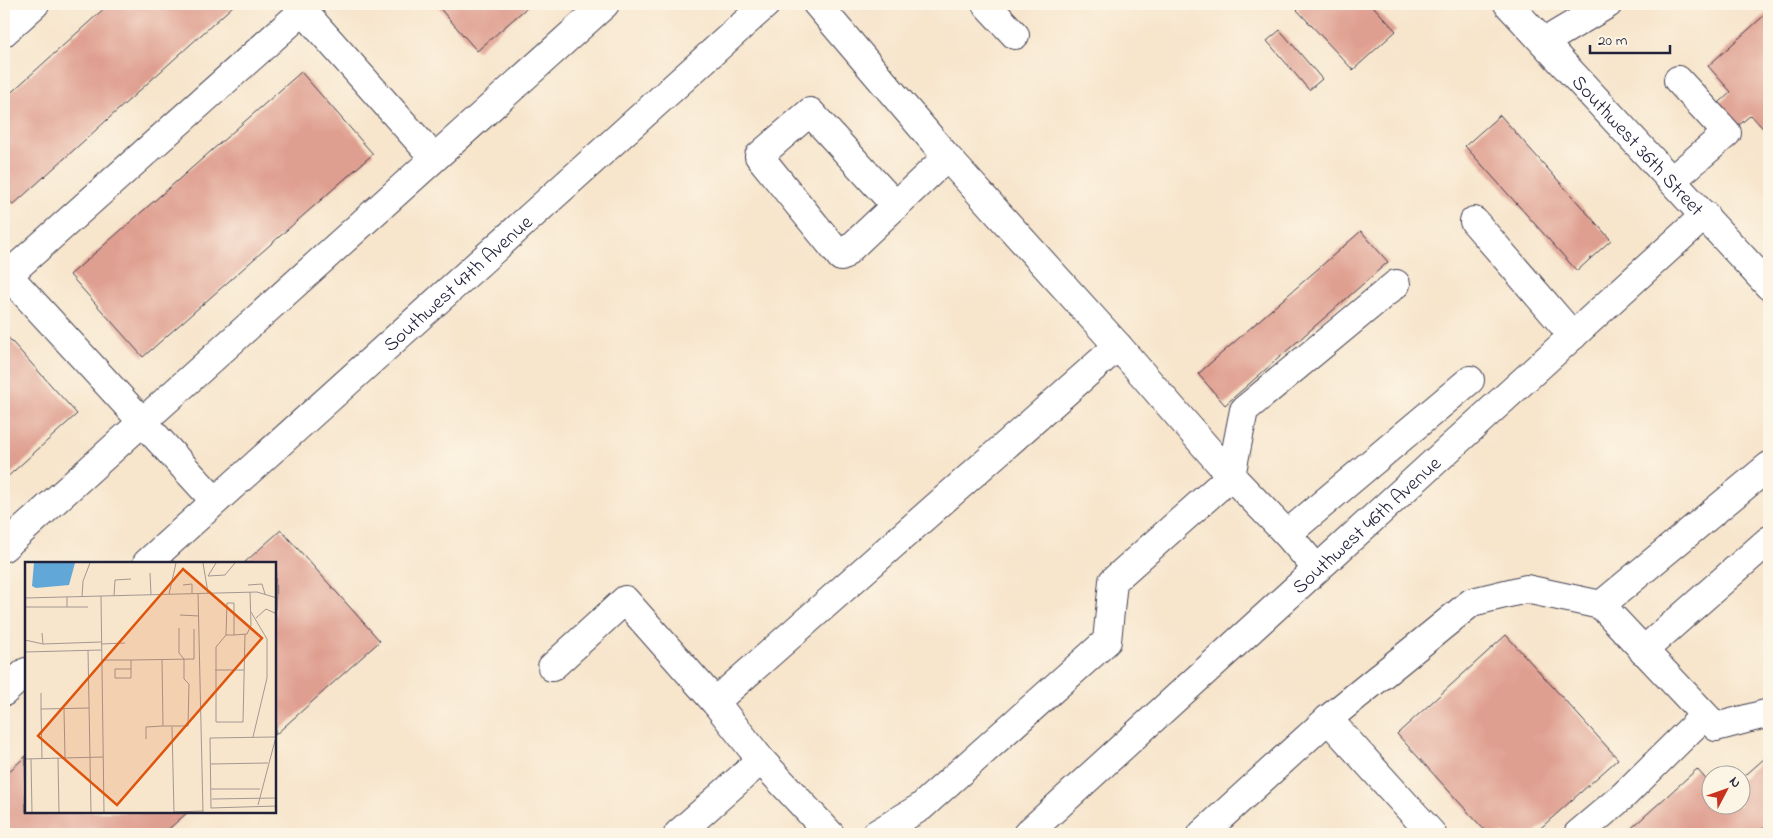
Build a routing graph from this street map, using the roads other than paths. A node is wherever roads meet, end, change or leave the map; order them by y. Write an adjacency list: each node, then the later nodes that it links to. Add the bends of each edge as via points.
1 (35, 4): 9 (street)
2 (604, 4): 14 (street)
3 (766, 4): 28 (street, Southwest 47th Avenue)
4 (817, 4): 13 (street)
5 (986, 4): 10 (street)
6 (1508, 4): 11 (street, Southwest 36th Street)
7 (1608, 4): 11 (street)
8 (300, 7): 14 (street); 19 (street)
9 (4, 32)
10 (1015, 35)
11 (1544, 42): 15 (street, Southwest 36th Street)
12 (1678, 80): 15 (street, via 1727,133)
13 (947, 157): 16 (street); 23 (street)
14 (434, 158): 25 (street)
15 (1672, 180): 17 (street, Southwest 36th Street)
16 (896, 206): 16 (street, via 841,257 759,156 810,112)
17 (1705, 215): 20 (street, Southwest 36th Street); 22 (street, Southwest 46th Avenue)
18 (1474, 221): 22 (street)
19 (6, 273): 25 (street)
20 (1766, 275)
21 (1396, 284): 27 (street, via 1244,410)
22 (1573, 336): 33 (street, Southwest 46th Avenue)
23 (1118, 346): 27 (street); 39 (street)
24 (1470, 380): 29 (street)
25 (142, 421): 28 (street); 31 (street)
26 (1769, 466): 34 (street)
27 (1231, 476): 29 (street); 46 (street, via 1113,581 1107,640 921,807)
28 (215, 501): 32 (street, Southwest 47th Avenue)
29 (1288, 534): 33 (street)
30 (1769, 540): 35 (street)
31 (4, 547)
32 (148, 562)
33 (1317, 569): 47 (street, Southwest 46th Avenue)
34 (1601, 605): 35 (street); 42 (street, via 1526,589 1472,602)
35 (1643, 651): 41 (street)
36 (552, 667): 39 (street, via 625,600)
37 (25, 673): 38 (street)
38 (4, 692)
39 (714, 702): 43 (street)
40 (1769, 713): 41 (street, via 1716,727)
41 (1704, 716): 50 (street, via 1623,796)
42 (1328, 719): 48 (street); 49 (street)
43 (761, 760): 44 (street); 45 (street)
44 (678, 834)
45 (830, 834)
46 (876, 834)
47 (1027, 834)
48 (1202, 834)
49 (1432, 834)
50 (1578, 834)

